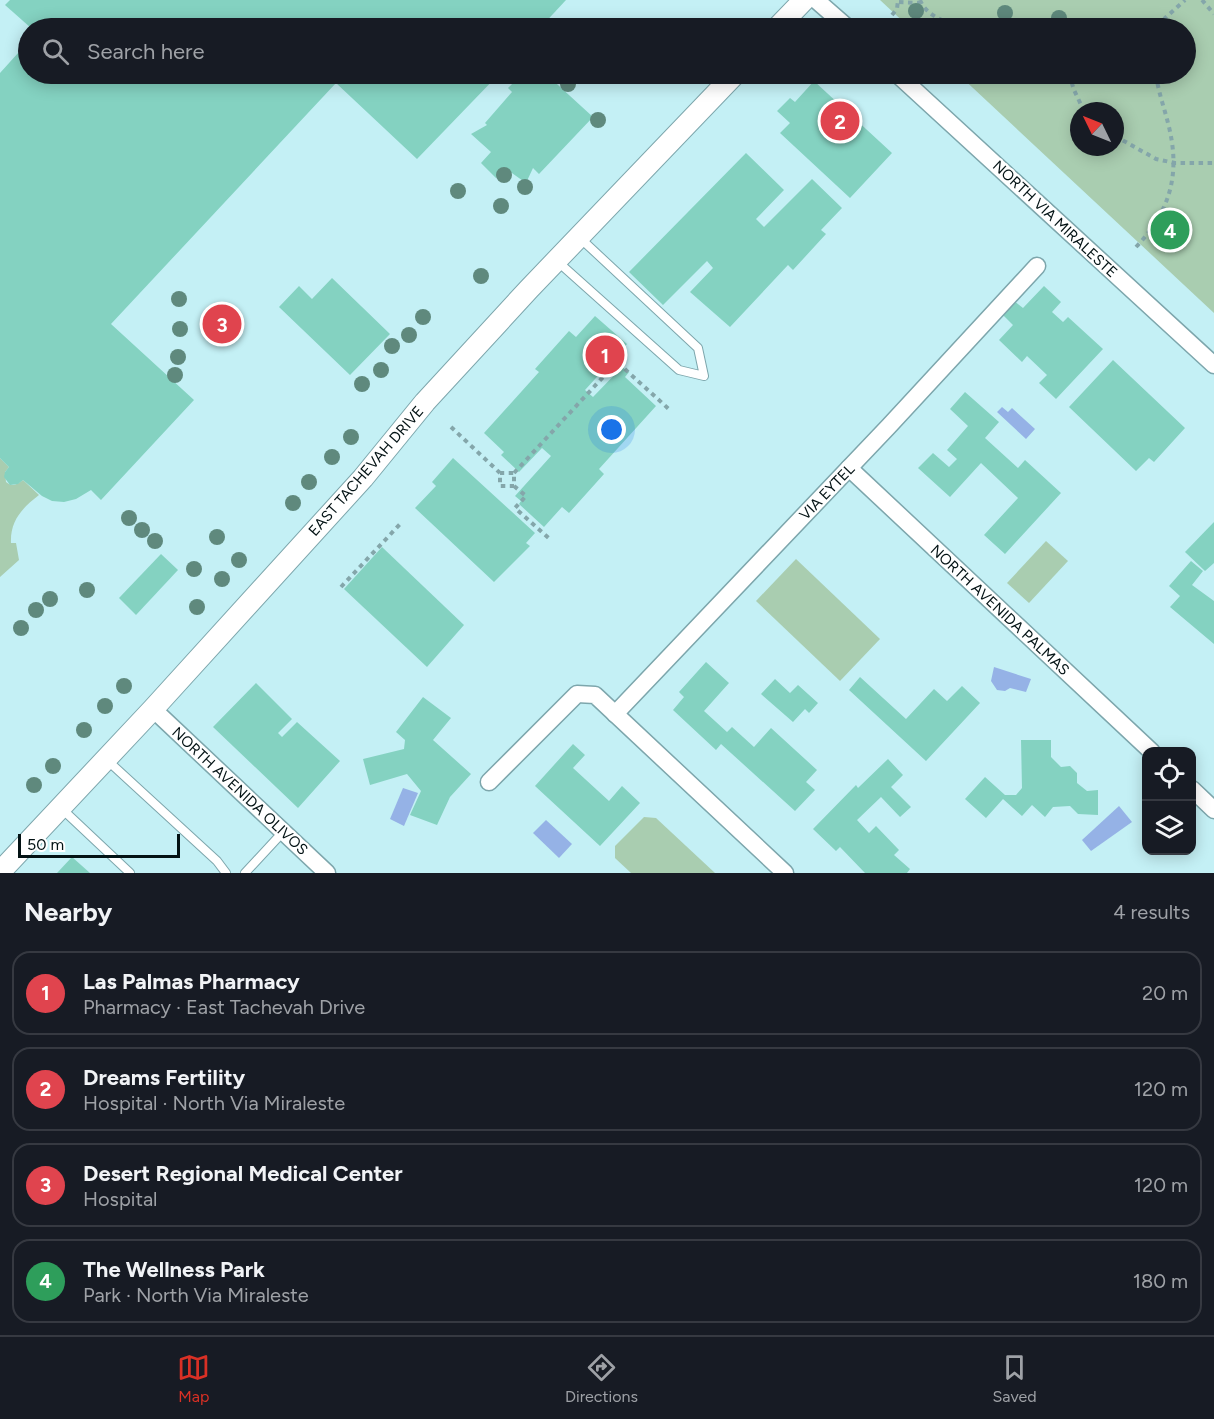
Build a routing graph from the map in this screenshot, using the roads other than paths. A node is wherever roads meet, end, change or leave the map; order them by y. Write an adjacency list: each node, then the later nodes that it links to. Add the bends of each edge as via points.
1 (804, 0): 3 (street)
2 (816, 0): 4 (street)
3 (787, 18)
4 (837, 18)
5 (725, 84): 7 (street, EAST TACHEVAH DRIVE)
6 (908, 84): 10 (street, NORTH VIA MIRALESTE)
7 (579, 237): 8 (street, EAST TACHEVAH DRIVE); 8 (lane, via 698,348 704,376 679,370)
8 (556, 260): 12 (street, EAST TACHEVAH DRIVE)
9 (1037, 266): 11 (street, VIA EYTEL)
10 (1214, 365)
11 (849, 468): 13 (street, VIA EYTEL); 14 (street, NORTH AVENIDA PALMAS)
12 (153, 709): 15 (street, EAST TACHEVAH DRIVE); 20 (street, NORTH AVENIDA OLIVOS)
13 (615, 714): 16 (street, via 595,695 577,694); 26 (street)
14 (1147, 747)
15 (106, 759): 18 (street, EAST TACHEVAH DRIVE); 23 (lane)
16 (489, 782)
17 (1196, 794): 19 (street)
18 (60, 808): 21 (street, EAST TACHEVAH DRIVE); 22 (lane)
19 (1214, 810)
20 (283, 832): 24 (lane); 25 (street, NORTH AVENIDA OLIVOS)
21 (0, 872)
22 (130, 873)
23 (226, 873)
24 (245, 873)
25 (327, 873)
26 (785, 873)

